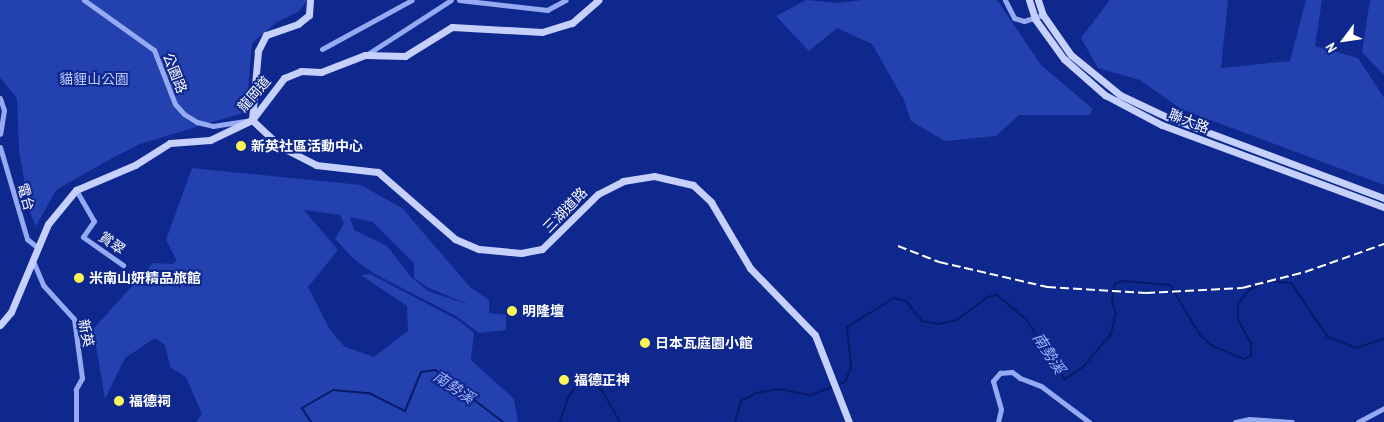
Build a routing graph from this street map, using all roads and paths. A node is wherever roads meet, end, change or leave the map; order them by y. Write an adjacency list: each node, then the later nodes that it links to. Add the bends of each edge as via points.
1 (84, 0): 18 (street, 公園路, via 154,50 175,104 184,114 213,126 232,120)
2 (310, 0): 18 (street, via 309,15 298,24 266,35 258,51)
3 (412, 0): 13 (street)
4 (451, 0): 14 (street)
5 (459, 0): 6 (street, via 547,10)
6 (566, 0)
7 (598, 0): 14 (street, 龍岡道, via 572,23 542,32 452,26 405,56)
8 (1005, 0): 12 (street, via 1014,18 1024,21)
9 (1029, 0): 12 (street, 聯大路)
10 (1038, 0): 11 (street, 聯大路)
11 (1044, 15): 12 (street); 16 (street, 聯大路, via 1063,44 1091,74)
12 (1035, 19): 16 (street, 聯大路, via 1056,49 1105,95)
13 (322, 49)
14 (365, 55): 18 (street, 龍岡道, via 321,72 301,71 284,78)
15 (0, 98): 20 (street, via 4,110)
16 (1141, 109): 17 (street, 聯大路); 19 (street, 聯大路)
17 (1166, 117): 19 (street); 23 (street, 聯大路)
18 (252, 120): 22 (street, 龍岡道, via 210,140 170,143 135,165); 31 (street, 三湖道路, via 281,147 306,161 331,168 378,172 455,239 480,249 520,253 542,248 591,200 611,186 654,176 673,179 701,191 752,270 814,335)
19 (1162, 124): 24 (street, 聯大路)
20 (0, 134)
21 (0, 147): 25 (street, 電台, via 28,239)
22 (76, 190): 25 (street, 龍岡道, via 48,224); 27 (street, 賞翠, via 94,221 83,237)
23 (1384, 198)
24 (1384, 207)
25 (38, 248): 26 (street, 龍岡道)
26 (33, 260): 28 (street, 龍岡道, via 11,312); 30 (street, 新英, via 43,285 74,319 82,378 76,389)
27 (123, 265)
28 (0, 325)
29 (1384, 408): 36 (street)
30 (76, 422)
31 (849, 422)
32 (998, 422): 33 (street, via 1001,409 993,382 1000,373 1012,372 1042,386)
33 (1089, 422)
34 (1235, 422): 35 (street, via 1249,418)
35 (1292, 422)
36 (1358, 422)

